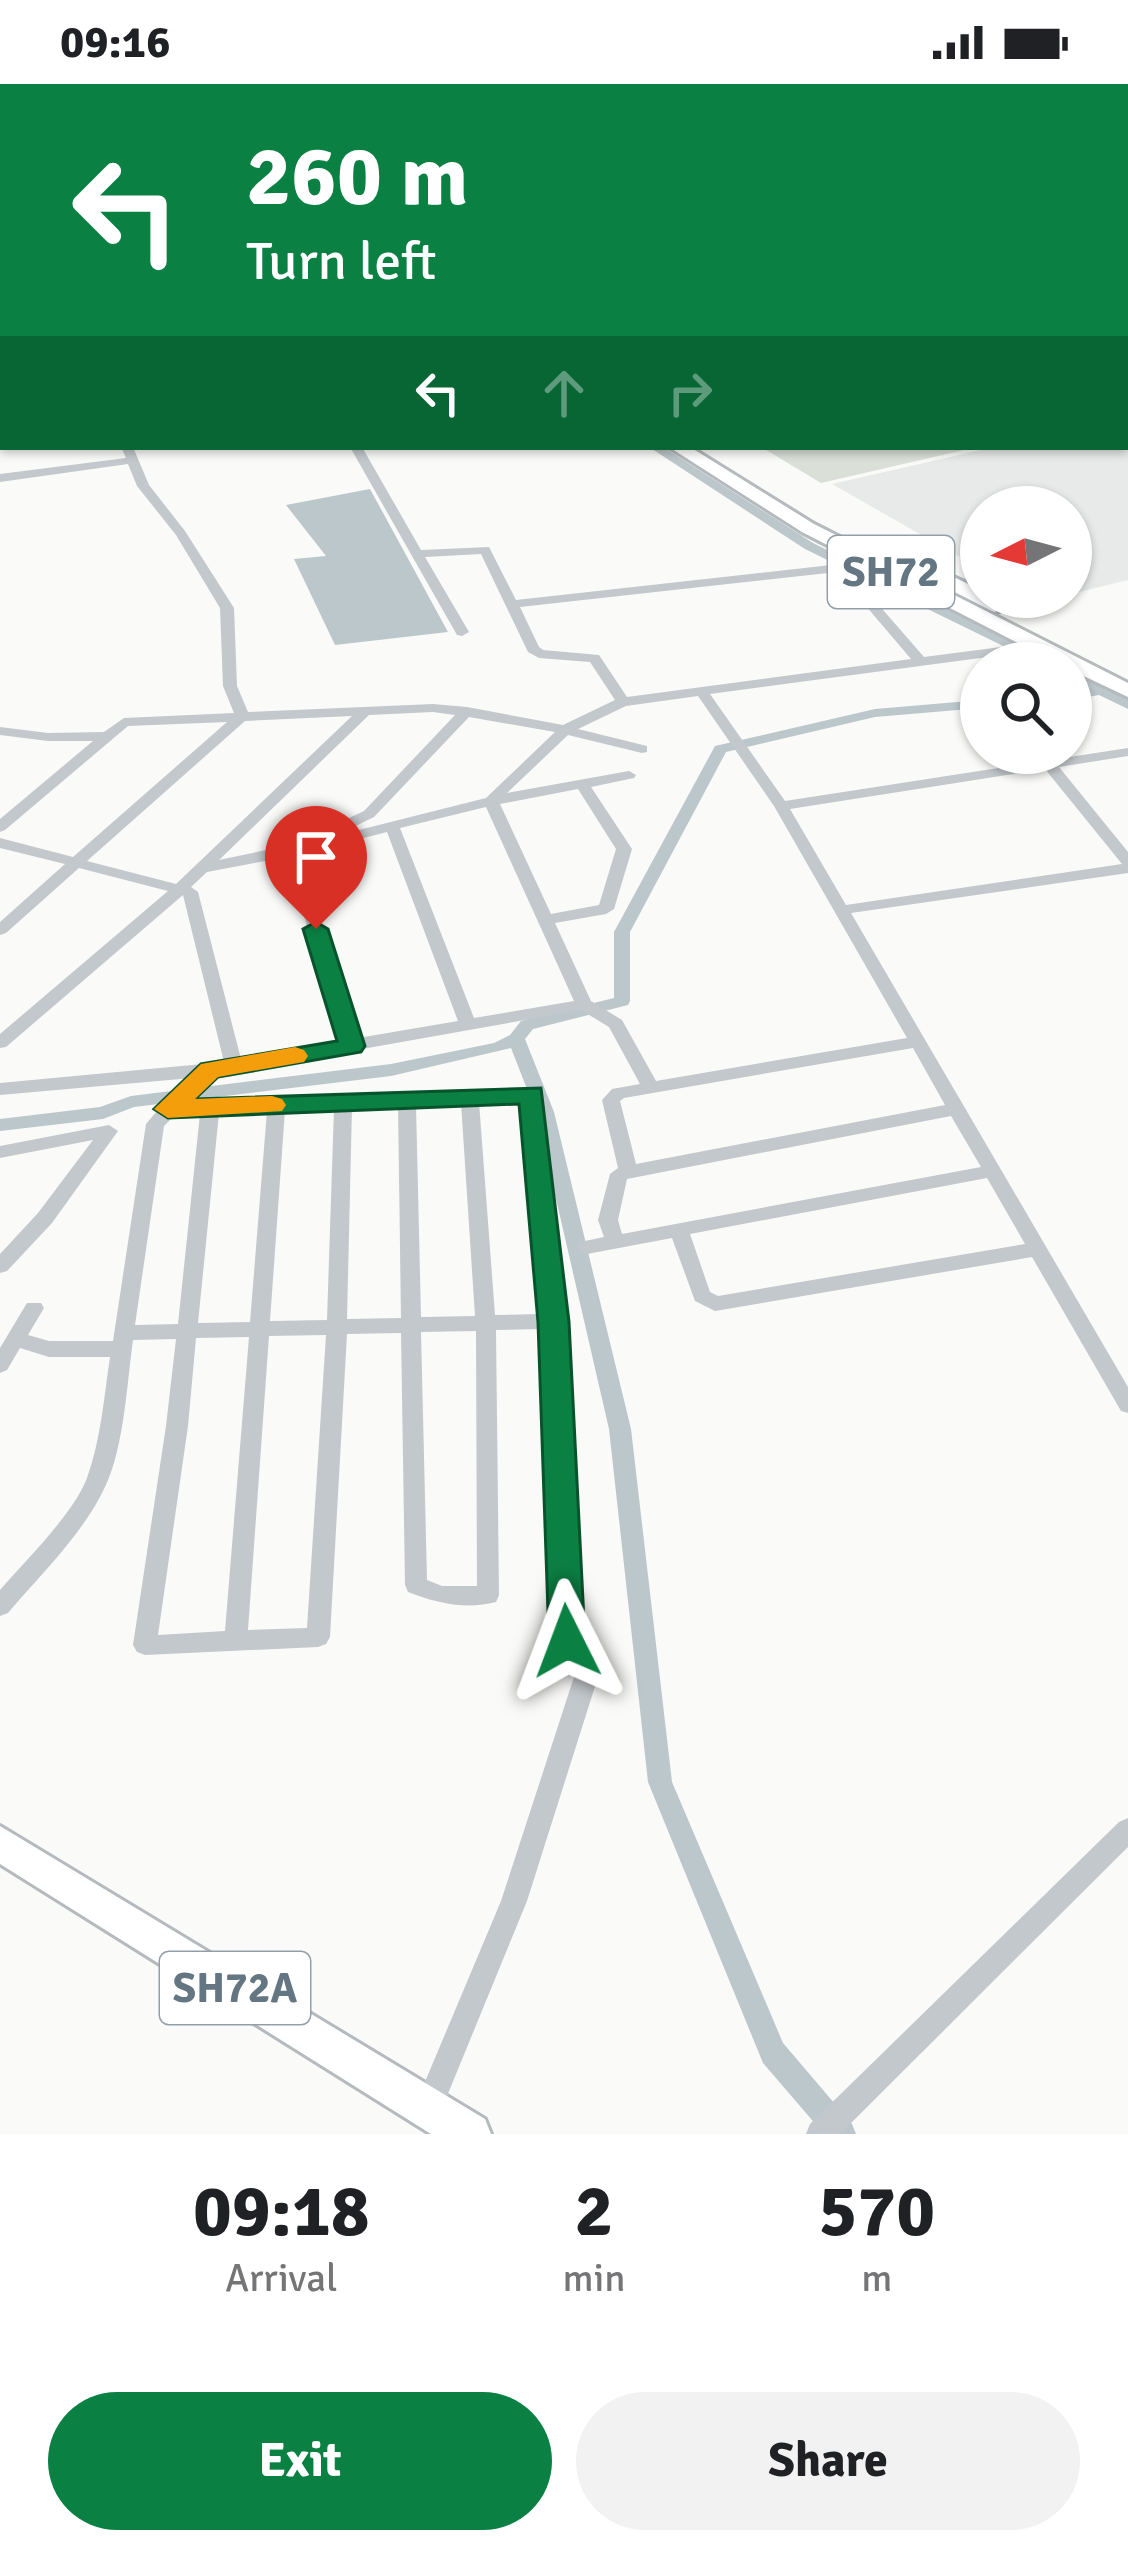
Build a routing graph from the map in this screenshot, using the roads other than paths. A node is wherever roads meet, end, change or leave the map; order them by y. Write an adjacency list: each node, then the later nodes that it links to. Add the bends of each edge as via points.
1 (358, 450): 6 (street)
2 (683, 450): 9 (main road, SH72)
3 (716, 450): 13 (main road, SH72)
4 (130, 454): 5 (street); 18 (street, via 143,486 227,608 230,686)
5 (0, 478)
6 (415, 554): 7 (street, via 485,550); 8 (street)
7 (512, 604): 11 (street, via 840,568); 15 (street, via 533,649 594,658)
8 (462, 632)
9 (1020, 642)
10 (960, 657): 11 (street)
11 (921, 662): 14 (street)
12 (1092, 670): 13 (main road, SH72)
13 (1123, 681)
14 (701, 691): 15 (street); 30 (street)
15 (622, 702): 19 (street)
16 (367, 710): 17 (street); 18 (street); 37 (street)
17 (467, 711): 19 (street); 34 (street, via 369,814)
18 (242, 716): 21 (street, via 124,722); 35 (street)
19 (565, 730): 22 (street); 29 (street)
20 (2, 735): 21 (street)
21 (108, 736): 32 (street)
22 (642, 748)
23 (1128, 752): 24 (street)
24 (1092, 758)
25 (996, 774): 30 (street)
26 (1056, 774): 36 (street)
27 (628, 775): 28 (street)
28 (582, 784): 29 (street); 40 (street, via 624,849 606,909)
29 (491, 802): 31 (street); 40 (street)
30 (781, 806): 39 (street)
31 (392, 826): 34 (street); 43 (street)
32 (0, 827)
33 (0, 843): 35 (street)
34 (292, 851): 37 (street); 46 (street)
35 (77, 865): 38 (street); 41 (street)
36 (1128, 865): 39 (street)
37 (202, 868): 38 (street)
38 (179, 890): 45 (street); 47 (street, via 190,892)
39 (842, 910): 44 (street)
40 (545, 920): 42 (street)
41 (0, 930)
42 (586, 1005): 43 (street); 51 (street, via 616,1024)
43 (468, 1025): 46 (street)
44 (918, 1042): 51 (street); 59 (street)
45 (0, 1043)
46 (352, 1046): 47 (street)
47 (234, 1066): 48 (street)
48 (210, 1070): 50 (street); 54 (street)
49 (0, 1078): 50 (street)
50 (21, 1085): 52 (street)
51 (650, 1086): 62 (street, via 611,1100)
52 (0, 1089)
53 (470, 1097): 55 (street); 69 (street, via 532,1094); 70 (street)
54 (178, 1100): 58 (street); 76 (street, via 155,1124)
55 (407, 1100): 56 (street); 71 (street)
56 (343, 1102): 57 (street); 72 (street)
57 (276, 1105): 58 (street); 73 (street)
58 (210, 1108): 74 (street)
59 (957, 1109): 61 (street); 62 (street)
60 (0, 1152): 67 (street, via 109,1131)
61 (993, 1171): 63 (street); 66 (street)
62 (629, 1173): 64 (street, via 620,1174 608,1220)
63 (678, 1229): 64 (street); 66 (street, via 702,1297 715,1304)
64 (616, 1242): 65 (street)
65 (587, 1247)
66 (1038, 1249): 78 (street)
67 (0, 1266)
68 (34, 1308): 75 (street)
69 (554, 1322): 70 (street); 83 (street, via 567,1641 586,1677 514,1901)
70 (486, 1324): 71 (street); 71 (street, via 488,1595 441,1595 416,1585)
71 (411, 1326): 72 (street)
72 (337, 1328): 73 (street); 80 (street, via 318,1637)
73 (262, 1330): 74 (street); 80 (street)
74 (184, 1333): 76 (street); 80 (street, via 145,1646)
75 (18, 1340): 76 (street, via 49,1349); 77 (street)
76 (121, 1341): 79 (street, via 96,1484)
77 (0, 1365)
78 (1128, 1405)
79 (0, 1606)
80 (236, 1641)
81 (1128, 1830): 85 (street)
82 (0, 1843): 83 (main road, SH72A)
83 (428, 2108): 84 (main road, SH72A)
84 (470, 2134)
85 (820, 2134)

